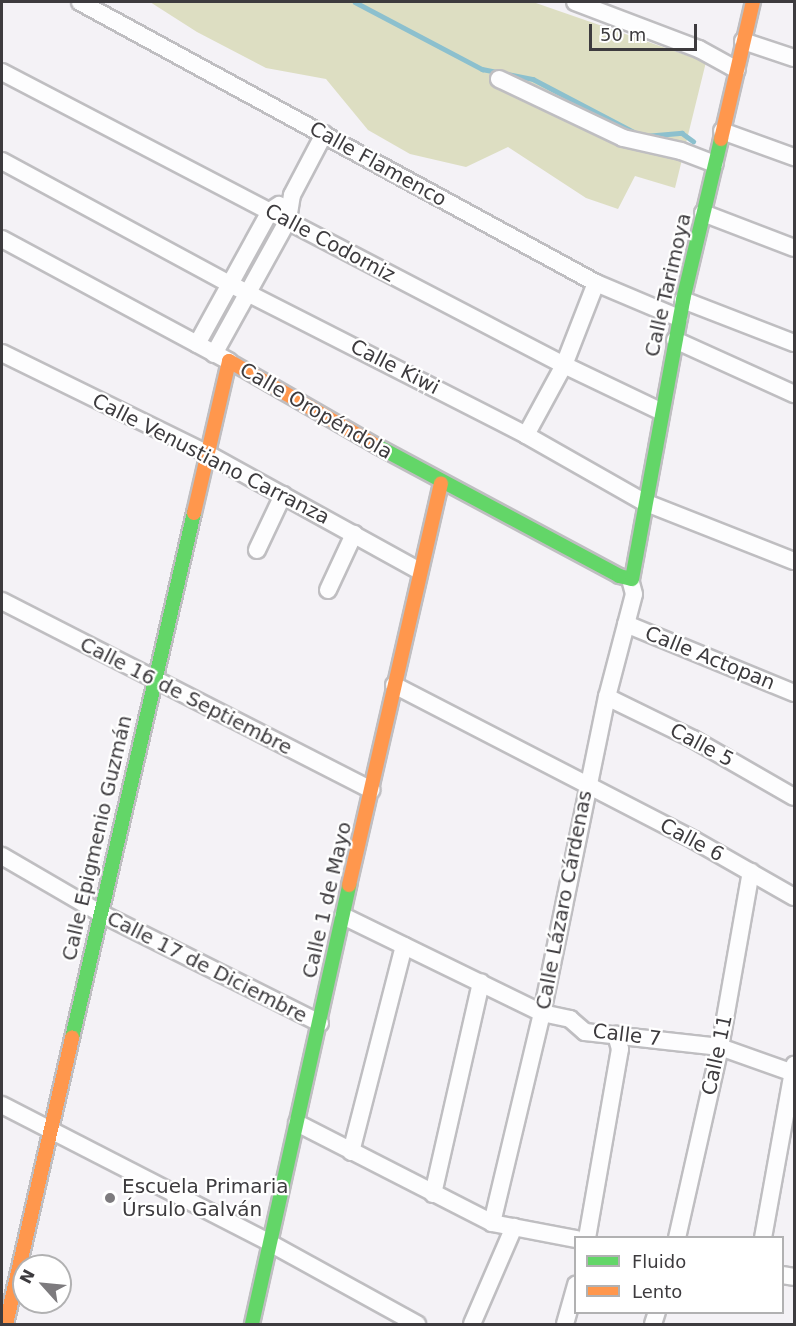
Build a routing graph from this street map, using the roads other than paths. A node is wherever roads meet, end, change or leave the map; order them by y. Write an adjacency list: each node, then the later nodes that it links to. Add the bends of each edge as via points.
1 (80, 2): 10 (street, Calle Flamenco)
2 (575, 2): 6 (street, via 699,49)
3 (753, 2): 4 (street, Calle Tarimoya)
4 (744, 41): 5 (street); 6 (street, Calle Tarimoya)
5 (795, 58)
6 (737, 70): 9 (street, Calle Tarimoya)
7 (2, 72): 15 (street, Calle Codorniz)
8 (499, 79): 13 (street, via 623,138 681,151)
9 (723, 131): 11 (street); 13 (street, Calle Tarimoya)
10 (324, 134): 14 (street); 21 (street, Calle Flamenco)
11 (795, 157)
12 (2, 161): 20 (street, Calle Kiwi)
13 (715, 164): 16 (street, Calle Tarimoya)
14 (292, 195): 15 (street); 17 (street)
15 (270, 211): 17 (street, Calle Codorniz); 20 (street)
16 (703, 213): 19 (street); 23 (street, Calle Tarimoya)
17 (288, 220): 22 (street); 30 (street, Calle Codorniz)
18 (2, 239): 27 (street, Calle Oropéndola)
19 (795, 248)
20 (228, 283): 22 (street, Calle Kiwi); 27 (street)
21 (596, 283): 24 (street, Calle Flamenco); 30 (street)
22 (249, 293): 29 (street); 33 (street, Calle Kiwi)
23 (683, 300): 24 (street, Calle Tarimoya); 26 (street)
24 (679, 318): 25 (street, Calle Tarimoya)
25 (675, 340): 31 (street); 32 (street, Calle Tarimoya)
26 (795, 343)
27 (197, 344): 29 (street, Calle Oropéndola)
28 (2, 357): 34 (street, Calle Venustiano Carranza)
29 (221, 358): 34 (street, Calle Epigmenio Guzmán); 35 (street, Calle Oropéndola)
30 (564, 365): 32 (street, Calle Codorniz); 33 (street)
31 (795, 394)
32 (660, 411): 37 (street, Calle Tarimoya)
33 (526, 435): 37 (street, Calle Kiwi)
34 (206, 453): 36 (street, Calle Venustiano Carranza); 46 (street, Calle Epigmenio Guzmán)
35 (441, 483): 41 (street, Calle 1 de Mayo); 42 (street, Calle Oropéndola)
36 (283, 495): 38 (street, Calle Venustiano Carranza); 39 (street)
37 (644, 502): 40 (street, Calle Kiwi); 42 (street, Calle Tarimoya)
38 (354, 534): 41 (street, Calle Venustiano Carranza); 43 (street)
39 (257, 550)
40 (795, 561)
41 (418, 570): 47 (street, Calle 1 de Mayo)
42 (631, 579): 45 (street, Calle Lázaro Cárdenas, via 634,594)
43 (328, 590)
44 (2, 601): 46 (street, Calle 16 de Septiembre)
45 (626, 624): 48 (street, Calle Actopan); 49 (street, Calle Lázaro Cárdenas)
46 (154, 680): 51 (street, Calle 16 de Septiembre); 56 (street, Calle Epigmenio Guzmán)
47 (394, 685): 50 (street, Calle 6); 51 (street, Calle 1 de Mayo)
48 (795, 693)
49 (607, 697): 50 (street, Calle Lázaro Cárdenas); 52 (street, Calle 5, via 693,739)
50 (587, 786): 54 (street, Calle 6); 59 (street, Calle Lázaro Cárdenas)
51 (372, 790): 57 (street, Calle 1 de Mayo)
52 (795, 797)
53 (2, 856): 56 (street, Calle 17 de Diciembre)
54 (751, 872): 55 (street, Calle 6); 65 (street, Calle 11)
55 (795, 897)
56 (100, 913): 63 (street, Calle 17 de Diciembre); 69 (street, Calle Epigmenio Guzmán)
57 (343, 916): 58 (street, Calle 7); 63 (street, Calle 1 de Mayo)
58 (404, 946): 60 (street, Calle 7); 70 (street)
59 (547, 978): 61 (street, Calle Lázaro Cárdenas); 62 (street, via 556,1007)
60 (482, 982): 61 (street, Calle 7); 71 (street)
61 (542, 1013): 62 (street, Calle 7); 72 (street, Calle Lázaro Cárdenas)
62 (570, 1019): 64 (street, Calle 7, via 585,1032)
63 (320, 1023): 68 (street, Calle 1 de Mayo)
64 (616, 1035): 65 (street, Calle 7); 74 (street, via 620,1049)
65 (720, 1047): 66 (street, Calle 7); 75 (street, Calle 11)
66 (794, 1069): 76 (street)
67 (2, 1105): 69 (street)
68 (297, 1123): 70 (street); 78 (street, Calle 1 de Mayo)
69 (49, 1128): 78 (street); 80 (street, Calle Epigmenio Guzmán)
70 (351, 1152): 71 (street)
71 (433, 1194): 72 (street)
72 (492, 1222): 73 (street)
73 (513, 1227): 77 (street); 83 (street)
74 (587, 1236)
75 (677, 1236)
76 (763, 1236)
77 (574, 1239)
78 (270, 1243): 81 (street, Calle 1 de Mayo); 82 (street)
79 (574, 1293): 84 (street)
80 (6, 1324)
81 (252, 1324)
82 (417, 1324)
83 (472, 1324)
84 (566, 1324)

